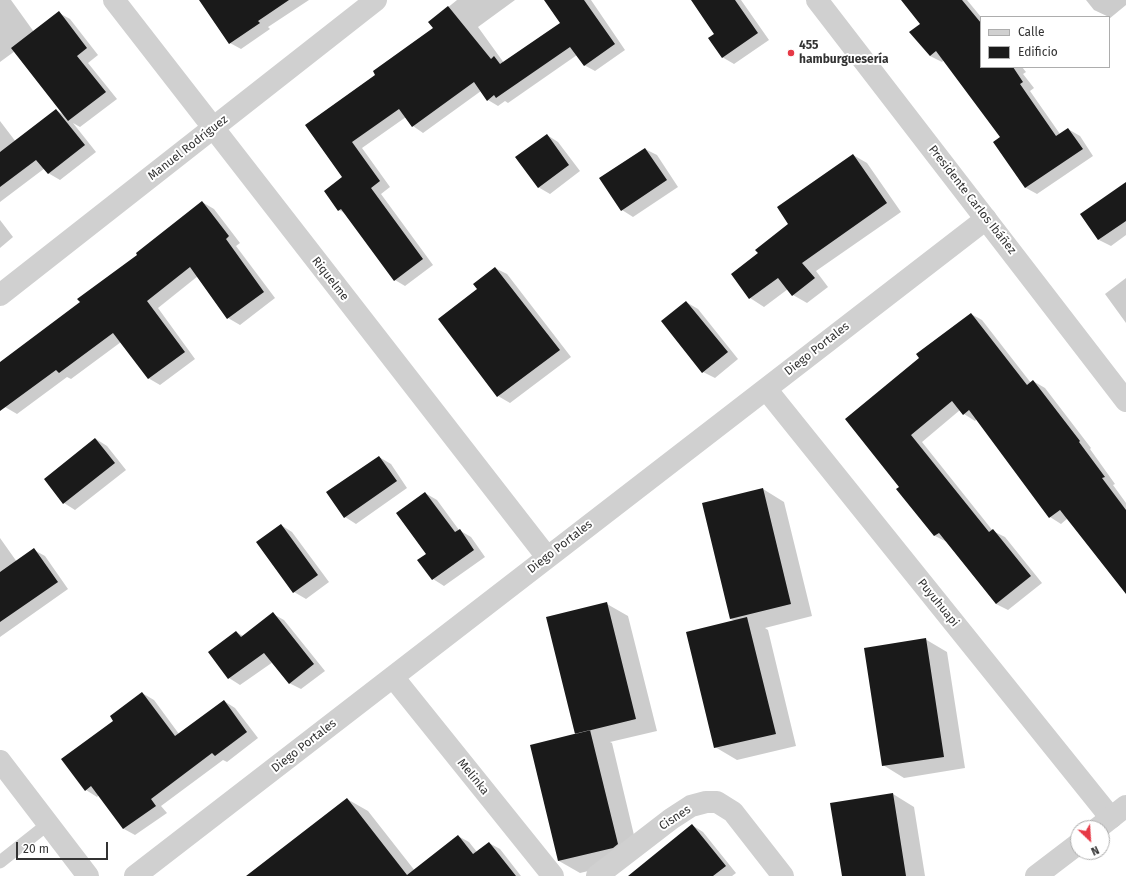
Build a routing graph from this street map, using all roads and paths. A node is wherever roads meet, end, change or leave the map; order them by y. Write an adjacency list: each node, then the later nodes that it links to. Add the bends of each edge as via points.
1 (114, 0): 4 (street, Riquelme)
2 (376, 0): 4 (street, Manuel Rodríguez)
3 (817, 0): 5 (street, Presidente Carlos Ibáñez)
4 (213, 128): 6 (street, Manuel Rodríguez); 9 (street, Riquelme)
5 (986, 219): 7 (street, Diego Portales); 8 (street, Presidente Carlos Ibáñez)
6 (0, 295)
7 (766, 389): 9 (street, Diego Portales); 12 (street, Puyuhuapi)
8 (1126, 401)
9 (547, 558): 10 (street, Diego Portales)
10 (393, 677): 17 (street, Diego Portales); 18 (street, Melinka)
11 (0, 761): 13 (street)
12 (1112, 818)
13 (48, 824): 15 (lane); 16 (street)
14 (1070, 850): 21 (street)
15 (0, 862)
16 (88, 876)
17 (135, 876)
18 (553, 876)
19 (597, 876): 20 (street, Cisnes, via 691,806 717,802 733,812)
20 (783, 876)
21 (1036, 876)

